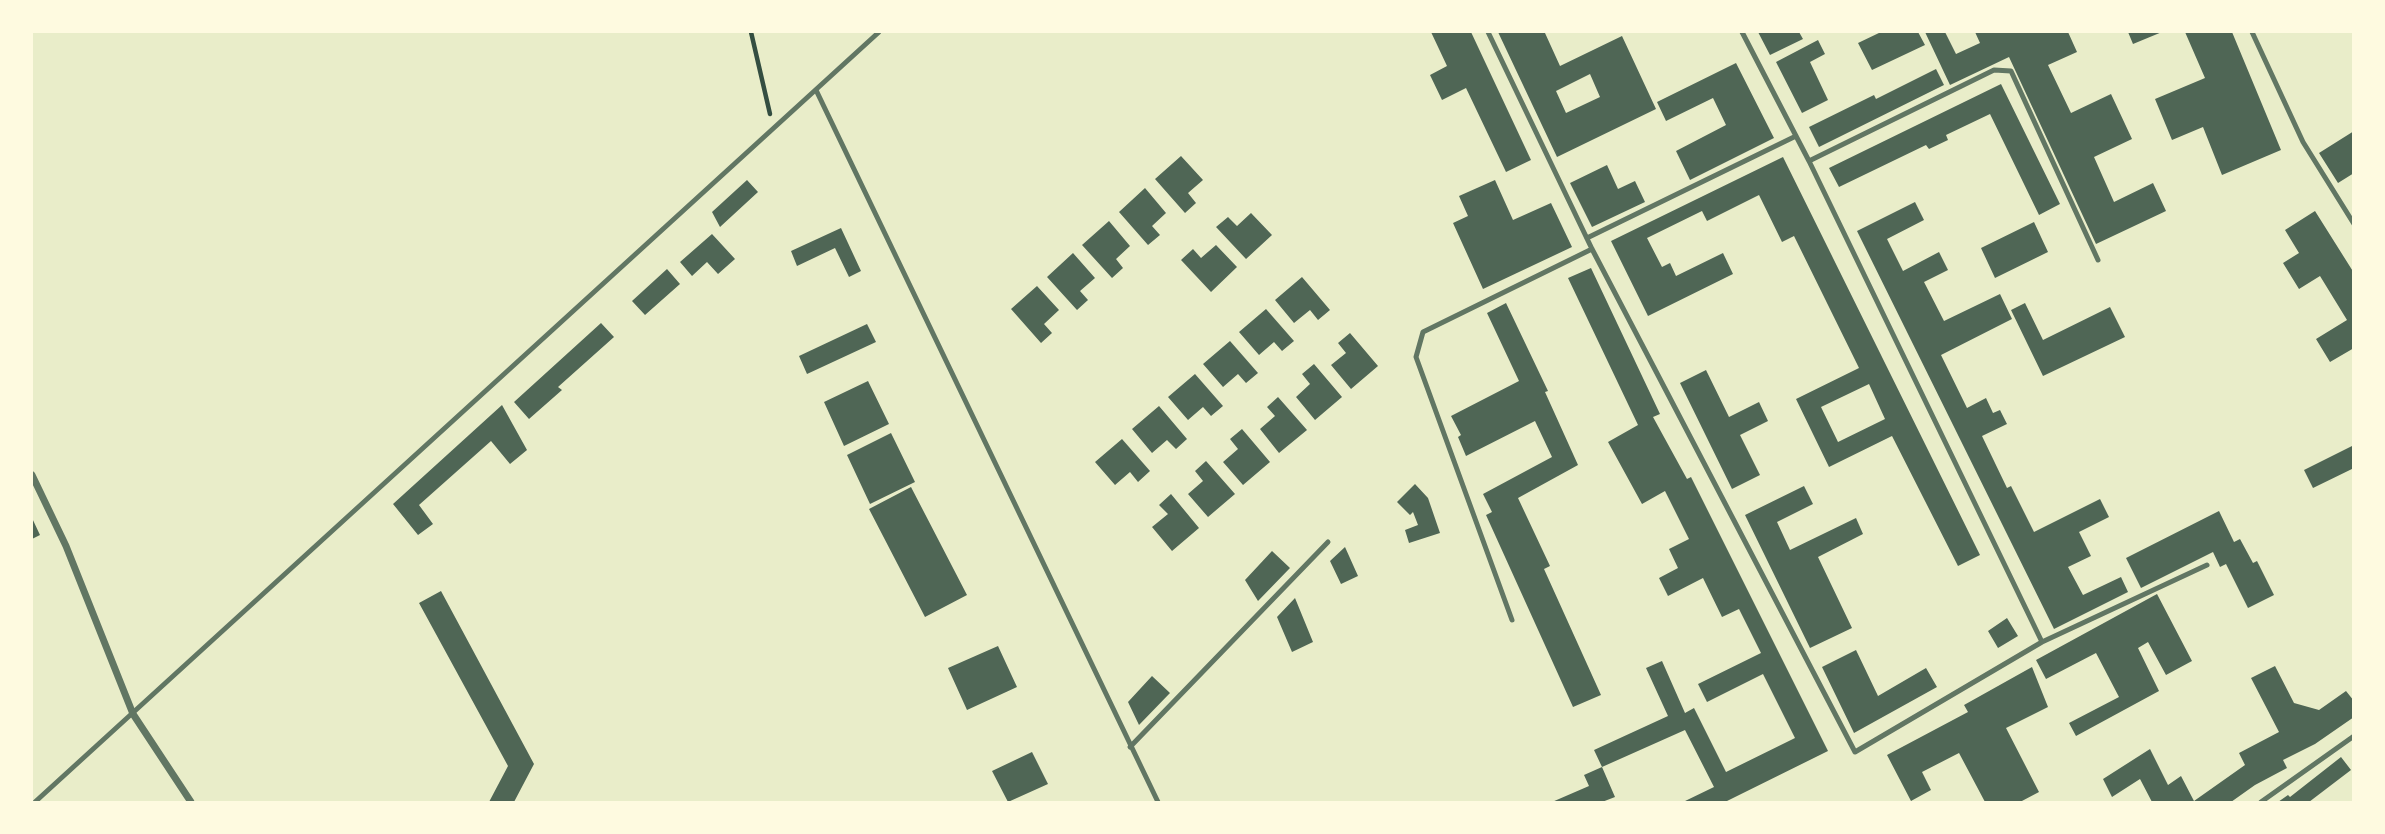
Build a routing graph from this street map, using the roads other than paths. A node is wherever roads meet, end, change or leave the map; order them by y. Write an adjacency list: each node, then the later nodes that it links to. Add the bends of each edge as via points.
1 (879, 32): 5 (lane)
2 (1488, 32): 9 (lane)
3 (1742, 32): 6 (lane)
4 (2252, 32): 8 (lane, via 2303,142)
5 (816, 90): 17 (lane); 19 (lane)
6 (1796, 136): 7 (lane); 9 (lane)
7 (1809, 161): 11 (lane, via 1994,70 2011,71); 16 (lane)
8 (2354, 224)
9 (1587, 238): 10 (lane)
10 (1592, 249): 15 (lane, via 1423,332 1416,357); 16 (lane, via 1855,752)
11 (2098, 260)
12 (32, 475): 17 (street, via 66,546)
13 (1328, 542): 19 (lane)
14 (2207, 565): 16 (lane)
15 (1512, 620)
16 (2042, 642)
17 (133, 713): 20 (lane); 21 (street)
18 (2354, 736): 23 (lane)
19 (1130, 747): 22 (lane)
20 (35, 803)
21 (191, 803)
22 (1158, 803)
23 (2261, 803)

